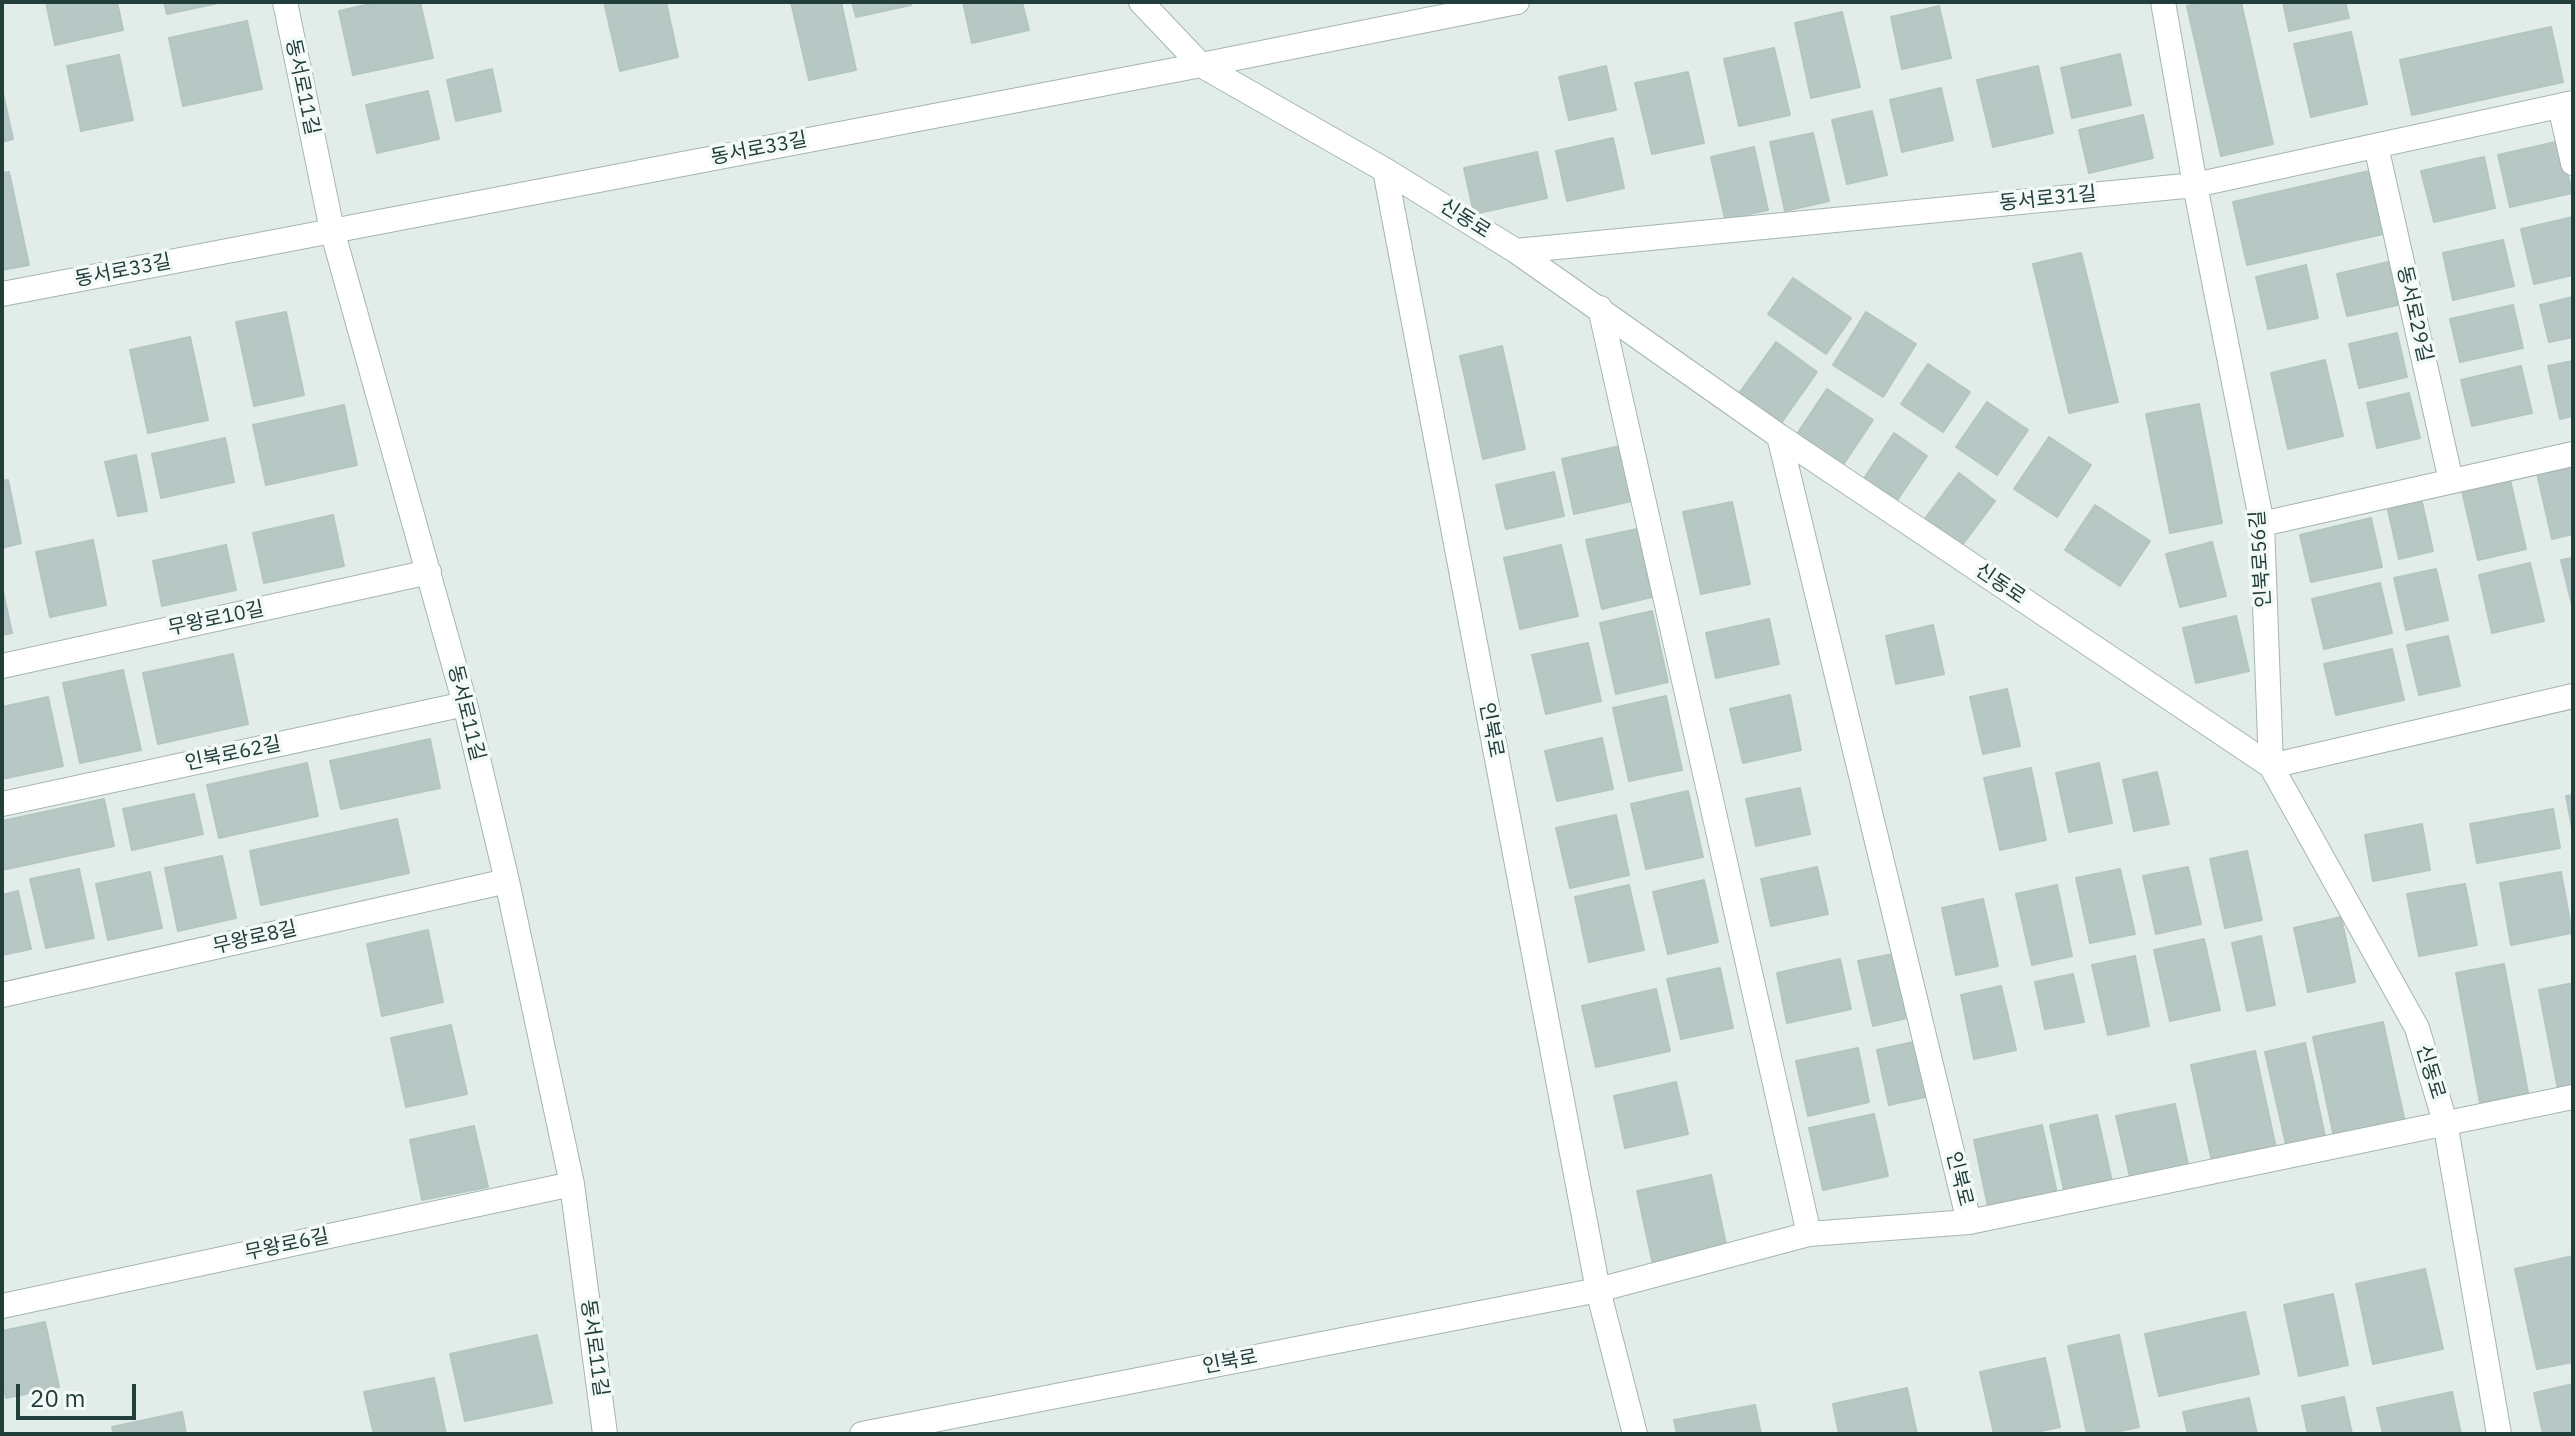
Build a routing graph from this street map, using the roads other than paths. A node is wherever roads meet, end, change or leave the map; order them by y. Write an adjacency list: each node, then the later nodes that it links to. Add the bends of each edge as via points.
1 (285, 2): 11 (street, 동서로11길)
2 (1141, 2): 5 (street, 신동로)
3 (1517, 2): 5 (street, 동서로33길)
4 (2163, 2): 10 (street, 인북로56길)
5 (1201, 65): 9 (street, 신동로); 11 (street, 동서로33길)
6 (2566, 104): 7 (street, 동서로31길); 8 (street)
7 (2376, 146): 10 (street, 동서로31길); 17 (street, 동서로29길)
8 (2573, 163)
9 (1385, 170): 12 (street, 신동로); 32 (street, 인북로)
10 (2195, 185): 12 (street, 동서로31길); 18 (street, 인북로56길)
11 (332, 230): 13 (street, 동서로33길); 19 (street, 동서로11길)
12 (1516, 251): 14 (street, 신동로)
13 (2, 294)
14 (1600, 308): 15 (street, 신동로); 31 (street)
15 (1779, 436): 23 (street, 신동로); 30 (street, 인북로)
16 (2573, 454): 17 (street)
17 (2451, 481): 18 (street)
18 (2262, 524): 23 (street, 인북로56길)
19 (429, 572): 20 (street, 무왕로10길); 22 (street, 동서로11길)
20 (2, 666)
21 (2573, 696): 23 (street)
22 (465, 704): 24 (street, 인북로62길); 25 (street, 동서로11길)
23 (2271, 766): 28 (street, 신동로, via 2417,1028)
24 (2, 804)
25 (507, 881): 26 (street, 무왕로8길); 29 (street, 동서로11길)
26 (2, 995)
27 (2573, 1097): 28 (street, 인북로)
28 (2445, 1122): 30 (street, 인북로); 37 (street, 신동로)
29 (572, 1184): 33 (street, 무왕로6길); 34 (street, 동서로11길)
30 (1969, 1222): 31 (street, 인북로)
31 (1809, 1234): 32 (street, 인북로)
32 (1598, 1290): 35 (street, 인북로); 36 (street)
33 (2, 1306)
34 (605, 1434)
35 (862, 1434)
36 (1635, 1434)
37 (2499, 1434)

